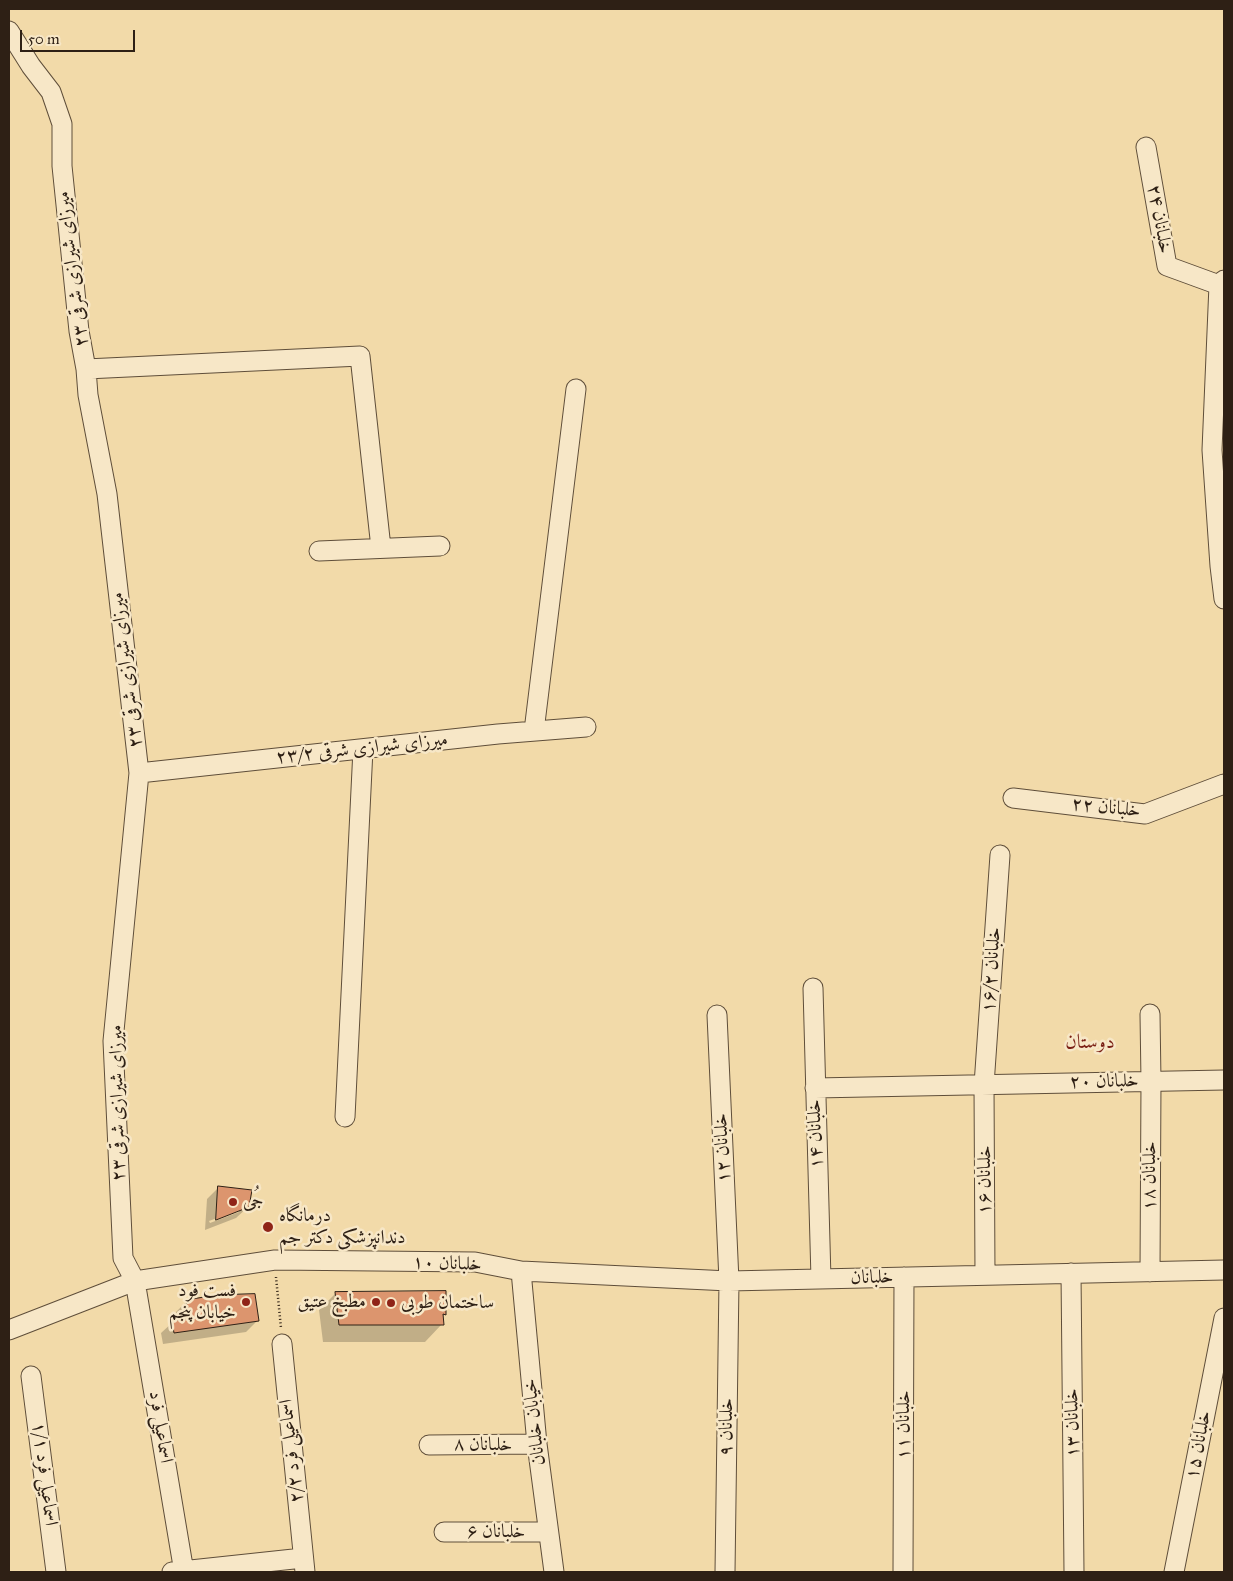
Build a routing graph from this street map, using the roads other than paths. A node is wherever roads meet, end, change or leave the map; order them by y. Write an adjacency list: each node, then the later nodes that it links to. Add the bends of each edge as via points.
1 (9, 31): 3 (street, ۲۳ میرزای شیرازی شرقی)
2 (9, 55): 3 (street)
3 (32, 66): 6 (street, ۲۳ میرزای شیرازی شرقی, via 51,92 62,124 62,166 78,331)
4 (1146, 147): 5 (street, ۲۴ خلبانان, via 1167,266)
5 (1222, 282): 11 (street, via 1212,450)
6 (86, 369): 9 (street, via 360,356); 15 (street, ۲۳ میرزای شیرازی شرقی, via 107,494)
7 (576, 389): 13 (street)
8 (440, 546): 9 (street)
9 (381, 548): 10 (street)
10 (319, 551)
11 (1224, 599)
12 (586, 727): 13 (street, ۲۳/۲ میرزای شیرازی شرقی)
13 (534, 731): 14 (street, ۲۳/۲ میرزای شیرازی شرقی)
14 (363, 749): 15 (street, ۲۳/۲ میرزای شیرازی شرقی); 26 (street)
15 (139, 773): 34 (street, ۲۳ میرزای شیرازی شرقی, via 113,1041 123,1258)
16 (1224, 784): 17 (street, ۲۲ خلبانان, via 1145,814)
17 (1013, 798)
18 (1000, 855): 24 (street, ۱۶/۲ خلبانان)
19 (813, 988): 25 (street, ۱۴ خلبانان)
20 (1150, 1014): 23 (street, ۱۸ خلبانان)
21 (716, 1015): 35 (street, ۱۲ خلبانان)
22 (1224, 1080): 23 (street, ۲۰ خلبانان)
23 (1151, 1081): 24 (street, ۲۰ خلبانان); 29 (street, ۱۸ خلبانان)
24 (984, 1085): 25 (street, ۲۰ خلبانان); 31 (street, ۱۶ خلبانان)
25 (815, 1088): 33 (street, ۱۴ خلبانان)
26 (345, 1117)
27 (520, 1270): 34 (street, ۱۰ خلبانان, via 475,1262 275,1260); 35 (street, خلبانان); 40 (street, خیابان خلبانان)
28 (1224, 1270): 29 (street, خلبانان)
29 (1150, 1272): 30 (street, خلبانان)
30 (1071, 1273): 31 (street, خلبانان); 50 (street, ۱۳ خلبانان)
31 (986, 1275): 32 (street, خلبانان)
32 (904, 1277): 33 (street, خلبانان); 49 (street, ۱۱ خلبانان)
33 (820, 1279): 35 (street, خلبانان)
34 (135, 1281): 37 (street, ۱۰ خلبانان); 46 (street, اسماعیلی فرد)
35 (729, 1281): 48 (street, ۹ خلبانان)
36 (1224, 1318): 51 (street, ۱۵ خلبانان)
37 (9, 1330)
38 (282, 1344): 44 (street, ۲/۲ اسماعیلی فرد)
39 (31, 1376): 45 (street, ۱/۱ اسماعیلی فرد)
40 (537, 1444): 41 (street, ۸ خلبانان); 43 (street, خیابان خلبانان)
41 (429, 1445)
42 (444, 1532): 43 (street, ۶ خلبانان)
43 (548, 1532): 47 (street, خیابان خلبانان)
44 (304, 1565): 46 (street)
45 (56, 1572)
46 (180, 1572)
47 (554, 1572)
48 (725, 1572)
49 (903, 1572)
50 (1074, 1572)
51 (1174, 1572)

